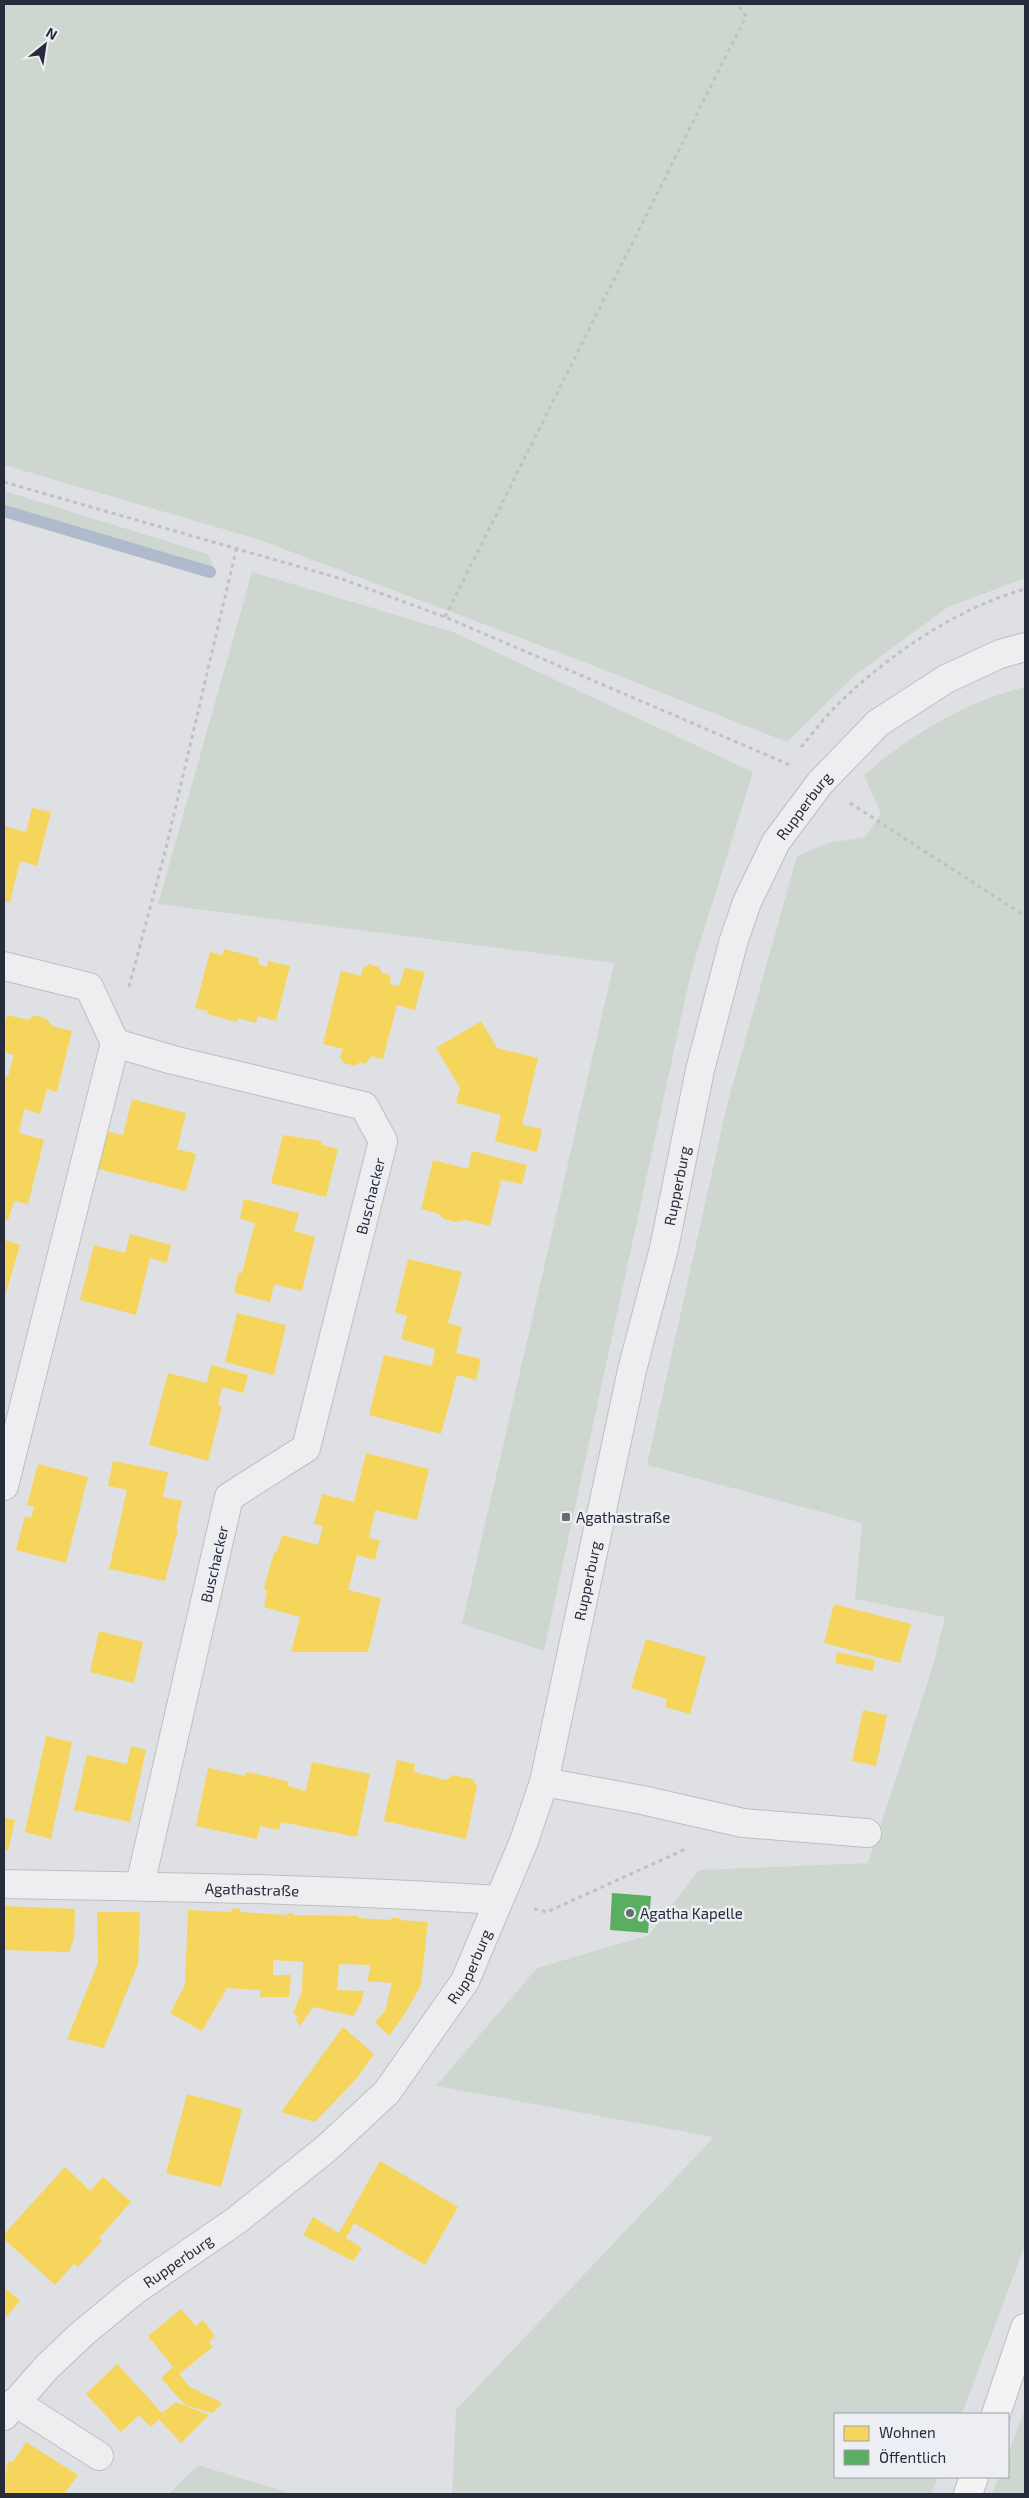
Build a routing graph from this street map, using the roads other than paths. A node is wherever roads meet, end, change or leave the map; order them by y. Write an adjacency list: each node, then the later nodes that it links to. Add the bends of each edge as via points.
1 (1025, 647): 5 (street, Rupperburg, via 972,665 910,700 878,723 820,783 776,842 747,902 700,1070 664,1248 632,1370)
2 (4, 966): 3 (street, via 89,987)
3 (115, 1044): 4 (street); 8 (street, Buschacker, via 364,1106 384,1141 306,1448 229,1497)
4 (4, 1486)
5 (544, 1782): 6 (street, via 743,1823); 9 (street, Rupperburg, via 524,1841)
6 (867, 1833)
7 (4, 1884): 8 (street, Agathastraße)
8 (140, 1885): 9 (street, Agathastraße)
9 (498, 1900): 11 (street, Rupperburg, via 465,1981 388,2092 326,2148 244,2214 134,2292 83,2333)
10 (1025, 2328): 12 (main road)
11 (9, 2409): 13 (street)
12 (996, 2413)
13 (100, 2456)
14 (974, 2478): 15 (main road)
15 (968, 2494)

